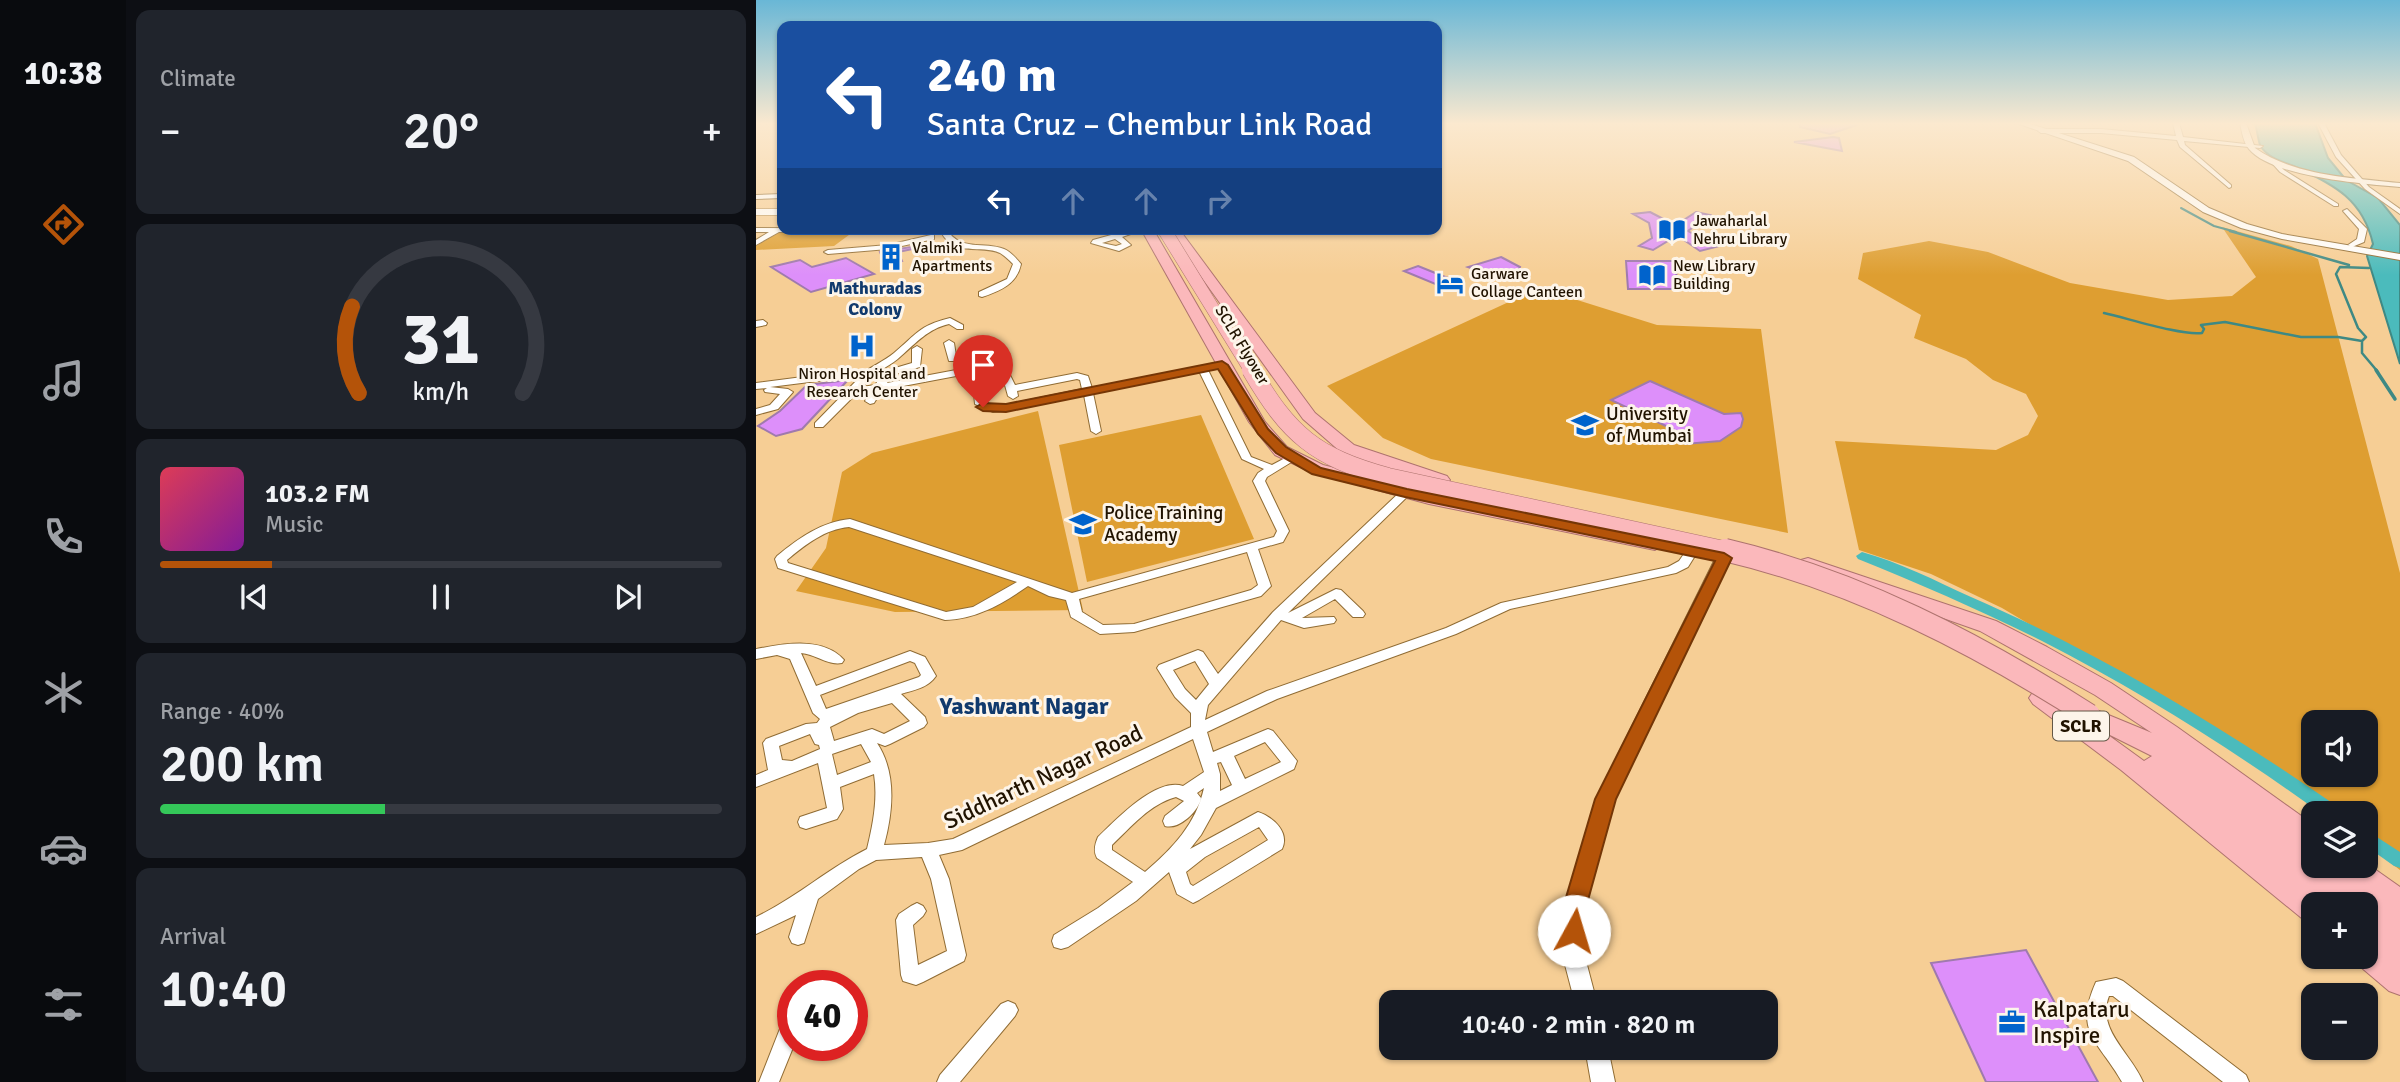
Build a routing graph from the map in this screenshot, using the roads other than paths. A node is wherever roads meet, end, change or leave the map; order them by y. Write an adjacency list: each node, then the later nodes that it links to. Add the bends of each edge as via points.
1 (2153, 173): 28 (street, via 2216,215 2259,231)
2 (2214, 173): 8 (street)
3 (2286, 173): 11 (street)
4 (2323, 173): 6 (street)
5 (2355, 173): 6 (street)
6 (2362, 181): 7 (street); 15 (street)
7 (2400, 184)
8 (2229, 186)
9 (777, 196): 10 (street)
10 (756, 197)
11 (2336, 205)
12 (2347, 211): 28 (street, via 2363,229)
13 (756, 212): 14 (main road)
14 (777, 212)
15 (2400, 212)
16 (777, 228): 17 (street)
17 (756, 230)
18 (777, 230): 27 (street)
19 (855, 235): 25 (street, via 828,252)
20 (1122, 235): 26 (street)
21 (1154, 235): 32 (highway, SCLR)
22 (1155, 235): 55 (highway, SCLR Flyover, via 1261,410 1284,437)
23 (1155, 235): 71 (highway, bridge, via 1273,407 1296,433 1327,455 1389,476 1793,568 1932,622)
24 (1177, 235): 31 (highway, SCLR)
25 (947, 236): 30 (street, via 967,247 999,248 1017,264 1009,282)
26 (1116, 236)
27 (756, 243)
28 (2355, 247): 29 (street)
29 (2400, 255)
30 (982, 294)
31 (1233, 313): 32 (highway); 59 (highway, SCLR, via 1309,415 1348,449 1420,475)
32 (1196, 320): 36 (highway, SCLR)
33 (960, 327): 39 (street, via 950,321 926,329 896,356)
34 (948, 343): 38 (street, via 951,359 976,358)
35 (917, 349): 42 (street, via 917,365 892,371)
36 (1222, 365): 37 (street); 53 (highway, SCLR, via 1263,431)
37 (1203, 369): 46 (street); 54 (street, via 1247,459)
38 (977, 374): 42 (street); 43 (street, via 1006,375); 49 (street, via 983,407)
39 (862, 377): 40 (street, via 849,374); 45 (street)
40 (785, 383): 41 (street); 44 (street)
41 (756, 386)
42 (880, 387): 45 (street); 48 (street)
43 (1012, 389): 46 (street, via 1077,376 1085,378); 49 (street)
44 (776, 392): 47 (street); 50 (street, via 788,392 775,407)
45 (853, 392): 51 (street)
46 (1088, 392): 49 (street); 52 (street)
47 (756, 394)
48 (870, 401)
49 (1016, 407)
50 (756, 412)
51 (819, 425)
52 (1096, 431)
53 (1293, 458): 54 (street); 55 (highway, SCLR, via 1317,471)
54 (1273, 469): 57 (street, via 1259,481 1283,536)
55 (1351, 477): 56 (highway, SCLR)
56 (1405, 493): 58 (highway, SCLR); 63 (street)
57 (1252, 548): 61 (street); 61 (street, via 1265,586 1256,593 1134,628 1100,630 1076,614)
58 (1692, 551): 59 (highway, SCLR); 72 (street, Siddharth Nagar Road, via 1684,564 1672,570 1506,606 1451,631 1272,695)
59 (1727, 551): 83 (highway, SCLR, via 1835,572 1988,626 2103,689); 93 (highway, SCLR, via 1914,628 1989,666 2060,710 2130,762); 104 (street, via 1605,799 1573,911 1574,961)
60 (1027, 581): 60 (street, via 850,523 828,528 781,558 782,565 945,616 979,610); 61 (street)
61 (1072, 597)
62 (1358, 614): 63 (street, via 1336,593)
63 (1285, 617): 64 (street, via 1304,624); 68 (street)
64 (1329, 620)
65 (778, 650): 66 (street); 67 (street, via 818,649); 69 (street, via 796,656)
66 (756, 654)
67 (837, 660)
68 (1217, 684): 70 (street); 70 (street, via 1198,655 1164,668)
69 (811, 693): 69 (street, via 820,713 828,715 929,676 920,660 909,656)
70 (1198, 711): 72 (street)
71 (2090, 715): 86 (highway, via 2151,743); 91 (highway)
72 (1197, 730): 75 (street); 84 (street, Siddharth Nagar Road, via 956,845)
73 (1224, 752): 75 (street); 78 (street); 78 (street, via 1268,735 1289,761)
74 (879, 753): 74 (street, via 865,738 830,750 822,725 853,709 895,697 920,721); 77 (street); 85 (street, via 883,804)
75 (1210, 767): 79 (street); 80 (street)
76 (757, 781): 77 (street, via 823,752)
77 (831, 784): 82 (street, via 835,809)
78 (1242, 789): 80 (street)
79 (1185, 793): 81 (street, via 1193,798 1192,804); 90 (street, via 1167,792 1104,842 1103,853)
80 (1211, 803): 87 (street)
81 (1171, 821)
82 (806, 822)
83 (2301, 830)
84 (928, 850): 85 (street, Siddharth Nagar Road); 95 (street, via 940,879 957,955 916,976 910,975 904,925)
85 (874, 853): 92 (street, Siddharth Nagar Road)
86 (2301, 854)
87 (1173, 865): 87 (street, via 1183,889 1193,895 1276,844 1277,838 1258,819); 90 (street)
88 (2333, 878): 97 (highway)
89 (2366, 878): 94 (highway)
90 (1146, 883): 99 (street, via 1100,919)
91 (2315, 892)
92 (811, 893): 96 (street, Siddharth Nagar Road); 98 (street)
93 (2301, 900)
94 (2400, 903)
95 (917, 911)
96 (756, 926)
97 (2400, 928)
98 (798, 937)
99 (1061, 940)
100 (2378, 941): 101 (highway)
101 (2400, 958)
102 (2378, 964): 103 (highway)
103 (2400, 981)
104 (1582, 990)
105 (1008, 1010): 109 (street)
106 (1598, 1060): 110 (street)
107 (777, 1061): 108 (street)
108 (769, 1082)
109 (947, 1082)
110 (1603, 1082)
111 (2133, 1082): 112 (street, via 2094,1014 2103,988 2116,987)
112 (2239, 1082)

